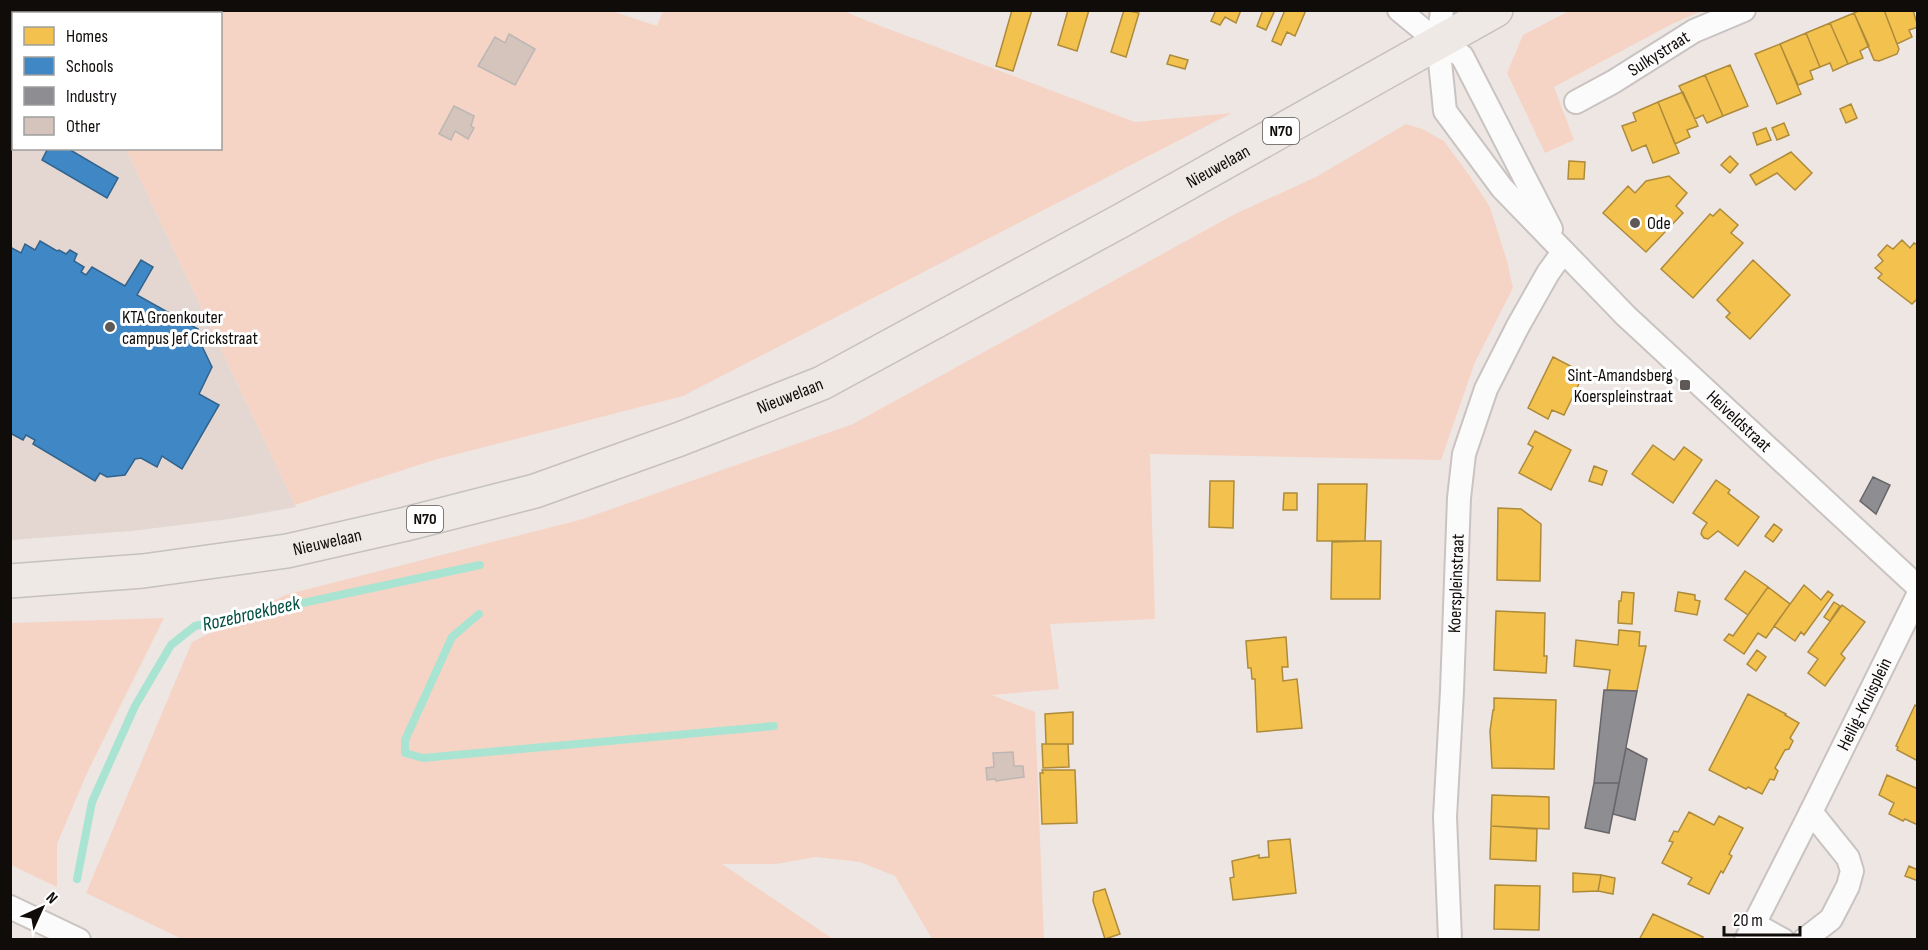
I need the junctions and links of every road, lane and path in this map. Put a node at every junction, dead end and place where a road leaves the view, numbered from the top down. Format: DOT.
graph roads {
  1 [pos="1399,10"];
  2 [pos="1442,10"];
  3 [pos="1496,10"];
  4 [pos="1744,10"];
  5 [pos="1438,42"];
  6 [pos="1576,102"];
  7 [pos="1563,252"];
  8 [pos="10,581"];
  9 [pos="1917,587"];
  10 [pos="1917,595"];
  11 [pos="1811,812"];
  12 [pos="10,907"];
  13 [pos="1750,932"];
  14 [pos="79,939"];
  15 [pos="1450,939"];
  16 [pos="1783,939"];
  17 [pos="1804,939"];
  1 -- 5 [label="street, Heiveldstraat"];
  2 -- 5 [label="street"];
  3 -- 5 [label="main road, Nieuwelaan / N70"];
  4 -- 6 [label="street, Sulkystraat"];
  5 -- 7 [label="street, Heiveldstraat"];
  5 -- 7 [label="street, Heiveldstraat"];
  5 -- 8 [label="main road, Nieuwelaan / N70"];
  7 -- 9 [label="street, Heiveldstraat"];
  7 -- 15 [label="street, Koerspleinstraat"];
  10 -- 11 [label="street, Heilig-Kruisplein"];
  11 -- 13 [label="street, Heilig-Kruisplein"];
  11 -- 17 [label="street"];
  12 -- 14 [label="street"];
  13 -- 16 [label="street, Heilig-Kruisplein"];
}
